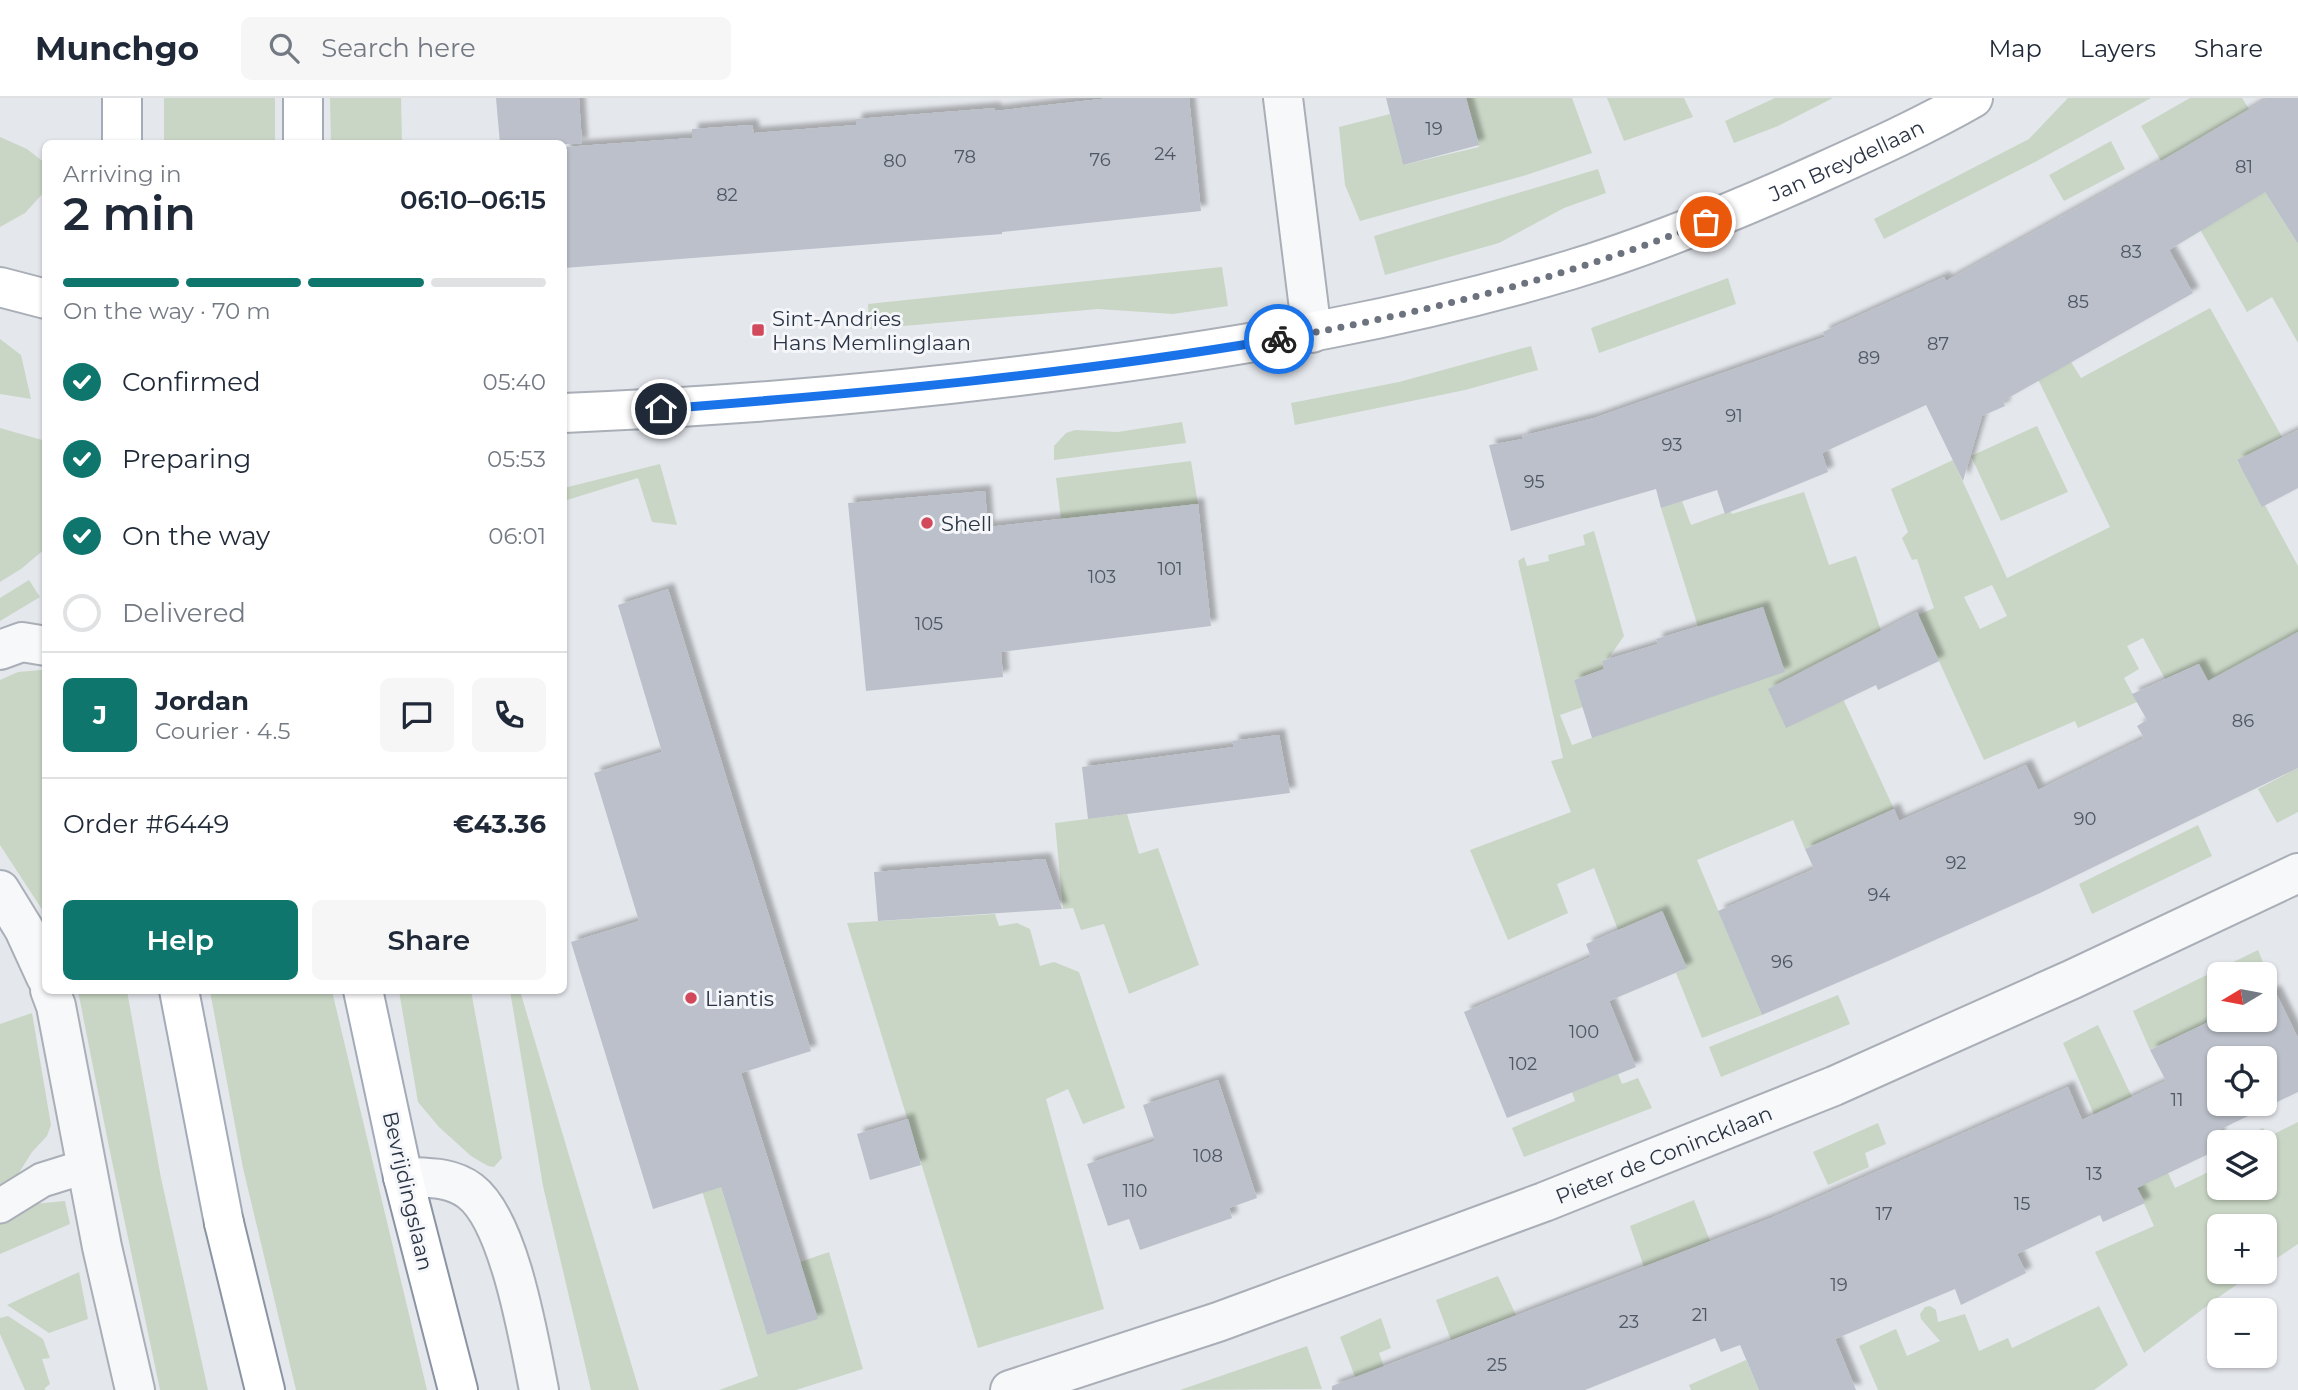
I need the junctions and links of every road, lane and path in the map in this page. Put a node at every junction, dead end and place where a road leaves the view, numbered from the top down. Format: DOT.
graph roads {
  1 [pos="122,98"];
  2 [pos="303,98"];
  3 [pos="1283,98"];
  4 [pos="1973,98"];
  5 [pos="122,140"];
  6 [pos="303,140"];
  7 [pos="0,287"];
  8 [pos="42,298"];
  9 [pos="1312,333"];
  10 [pos="567,413"];
  11 [pos="2298,873"];
  12 [pos="0,890"];
  13 [pos="42,969"];
  14 [pos="52,994"];
  15 [pos="180,994"];
  16 [pos="364,994"];
  17 [pos="87,1166"];
  18 [pos="403,1177"];
  19 [pos="0,1206"];
  20 [pos="135,1390"];
  21 [pos="265,1390"];
  22 [pos="458,1390"];
  23 [pos="539,1390"];
  24 [pos="1010,1390"];
  1 -- 5 [label="main road"];
  2 -- 6 [label="main road"];
  3 -- 9 [label="street"];
  4 -- 9 [label="main road, Jan Breydellaan"];
  7 -- 8 [label="main road"];
  9 -- 10 [label="main road, Jan Breydellaan"];
  11 -- 24 [label="street, Pieter de Conincklaan"];
  12 -- 13 [label="street"];
  14 -- 17 [label="street"];
  15 -- 21 [label="main road"];
  16 -- 18 [label="main road, Bevrijdingslaan"];
  17 -- 19 [label="lane"];
  17 -- 20 [label="street"];
  18 -- 22 [label="main road, Bevrijdingslaan"];
  18 -- 23 [label="street"];
}
